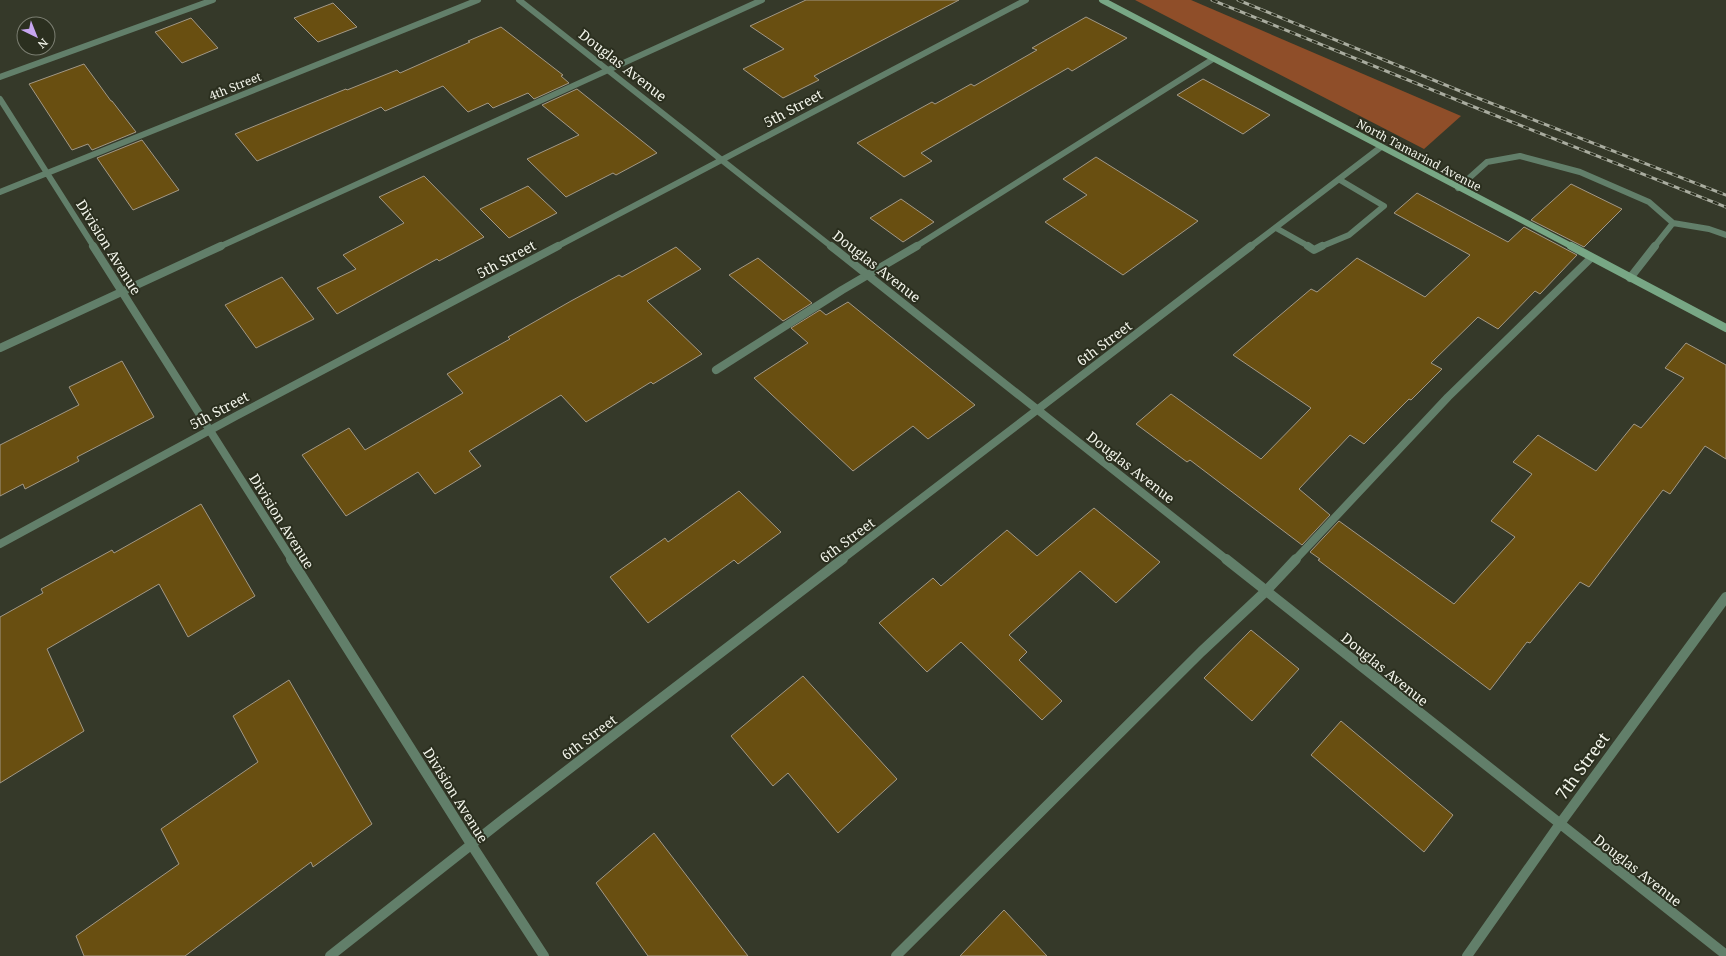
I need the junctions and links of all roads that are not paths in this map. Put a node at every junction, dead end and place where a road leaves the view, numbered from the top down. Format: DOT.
graph roads {
  1 [pos="213,0"];
  2 [pos="478,0"];
  3 [pos="519,0"];
  4 [pos="762,0"];
  5 [pos="1026,0"];
  6 [pos="1102,0"];
  7 [pos="1213,59"];
  8 [pos="609,70"];
  9 [pos="0,77"];
  10 [pos="0,99"];
  11 [pos="1382,147"];
  12 [pos="722,160"];
  13 [pos="47,173"];
  14 [pos="1340,180"];
  15 [pos="1458,188"];
  16 [pos="0,192"];
  17 [pos="1673,223"];
  18 [pos="1276,228"];
  19 [pos="1726,235"];
  20 [pos="1591,258"];
  21 [pos="868,276"];
  22 [pos="1630,278"];
  23 [pos="122,292"];
  24 [pos="1726,328"];
  25 [pos="0,348"];
  26 [pos="716,370"];
  27 [pos="1038,410"];
  28 [pos="209,430"];
  29 [pos="0,544"];
  30 [pos="1266,591"];
  31 [pos="1726,597"];
  32 [pos="1559,825"];
  33 [pos="471,844"];
  34 [pos="1726,955"];
  35 [pos="330,956"];
  36 [pos="544,956"];
  37 [pos="896,956"];
  38 [pos="1468,956"];
  1 -- 9 [label="street"];
  2 -- 13 [label="street, 4th Street"];
  3 -- 8 [label="street, Douglas Avenue"];
  4 -- 8 [label="street"];
  5 -- 12 [label="street, 5th Street"];
  6 -- 7 [label="street, North Tamarind Avenue"];
  7 -- 11 [label="street, North Tamarind Avenue"];
  7 -- 21 [label="street"];
  8 -- 12 [label="street, Douglas Avenue"];
  8 -- 23 [label="street"];
  10 -- 13 [label="street, Division Avenue"];
  11 -- 14 [label="street, 6th Street"];
  11 -- 15 [label="street, North Tamarind Avenue"];
  12 -- 21 [label="street, Douglas Avenue"];
  12 -- 28 [label="street, 5th Street"];
  13 -- 16 [label="street, 4th Street"];
  13 -- 23 [label="street, Division Avenue"];
  14 -- 18 [label="street, 6th Street"];
  14 -- 18 [label="street"];
  15 -- 17 [label="street"];
  15 -- 20 [label="street, North Tamarind Avenue"];
  17 -- 19 [label="street"];
  17 -- 22 [label="street"];
  18 -- 27 [label="street, 6th Street"];
  20 -- 22 [label="street, North Tamarind Avenue"];
  20 -- 30 [label="street"];
  21 -- 26 [label="street"];
  21 -- 27 [label="street, Douglas Avenue"];
  22 -- 24 [label="street, North Tamarind Avenue"];
  23 -- 25 [label="street"];
  23 -- 28 [label="street, Division Avenue"];
  27 -- 30 [label="street, Douglas Avenue"];
  27 -- 33 [label="street, 6th Street"];
  28 -- 29 [label="street, 5th Street"];
  28 -- 33 [label="street, Division Avenue"];
  30 -- 32 [label="street, Douglas Avenue"];
  30 -- 37 [label="street"];
  31 -- 32 [label="street, 7th Street"];
  32 -- 34 [label="street, Douglas Avenue"];
  32 -- 38 [label="street, 7th Street"];
  33 -- 35 [label="street, 6th Street"];
  33 -- 36 [label="street, Division Avenue"];
}
